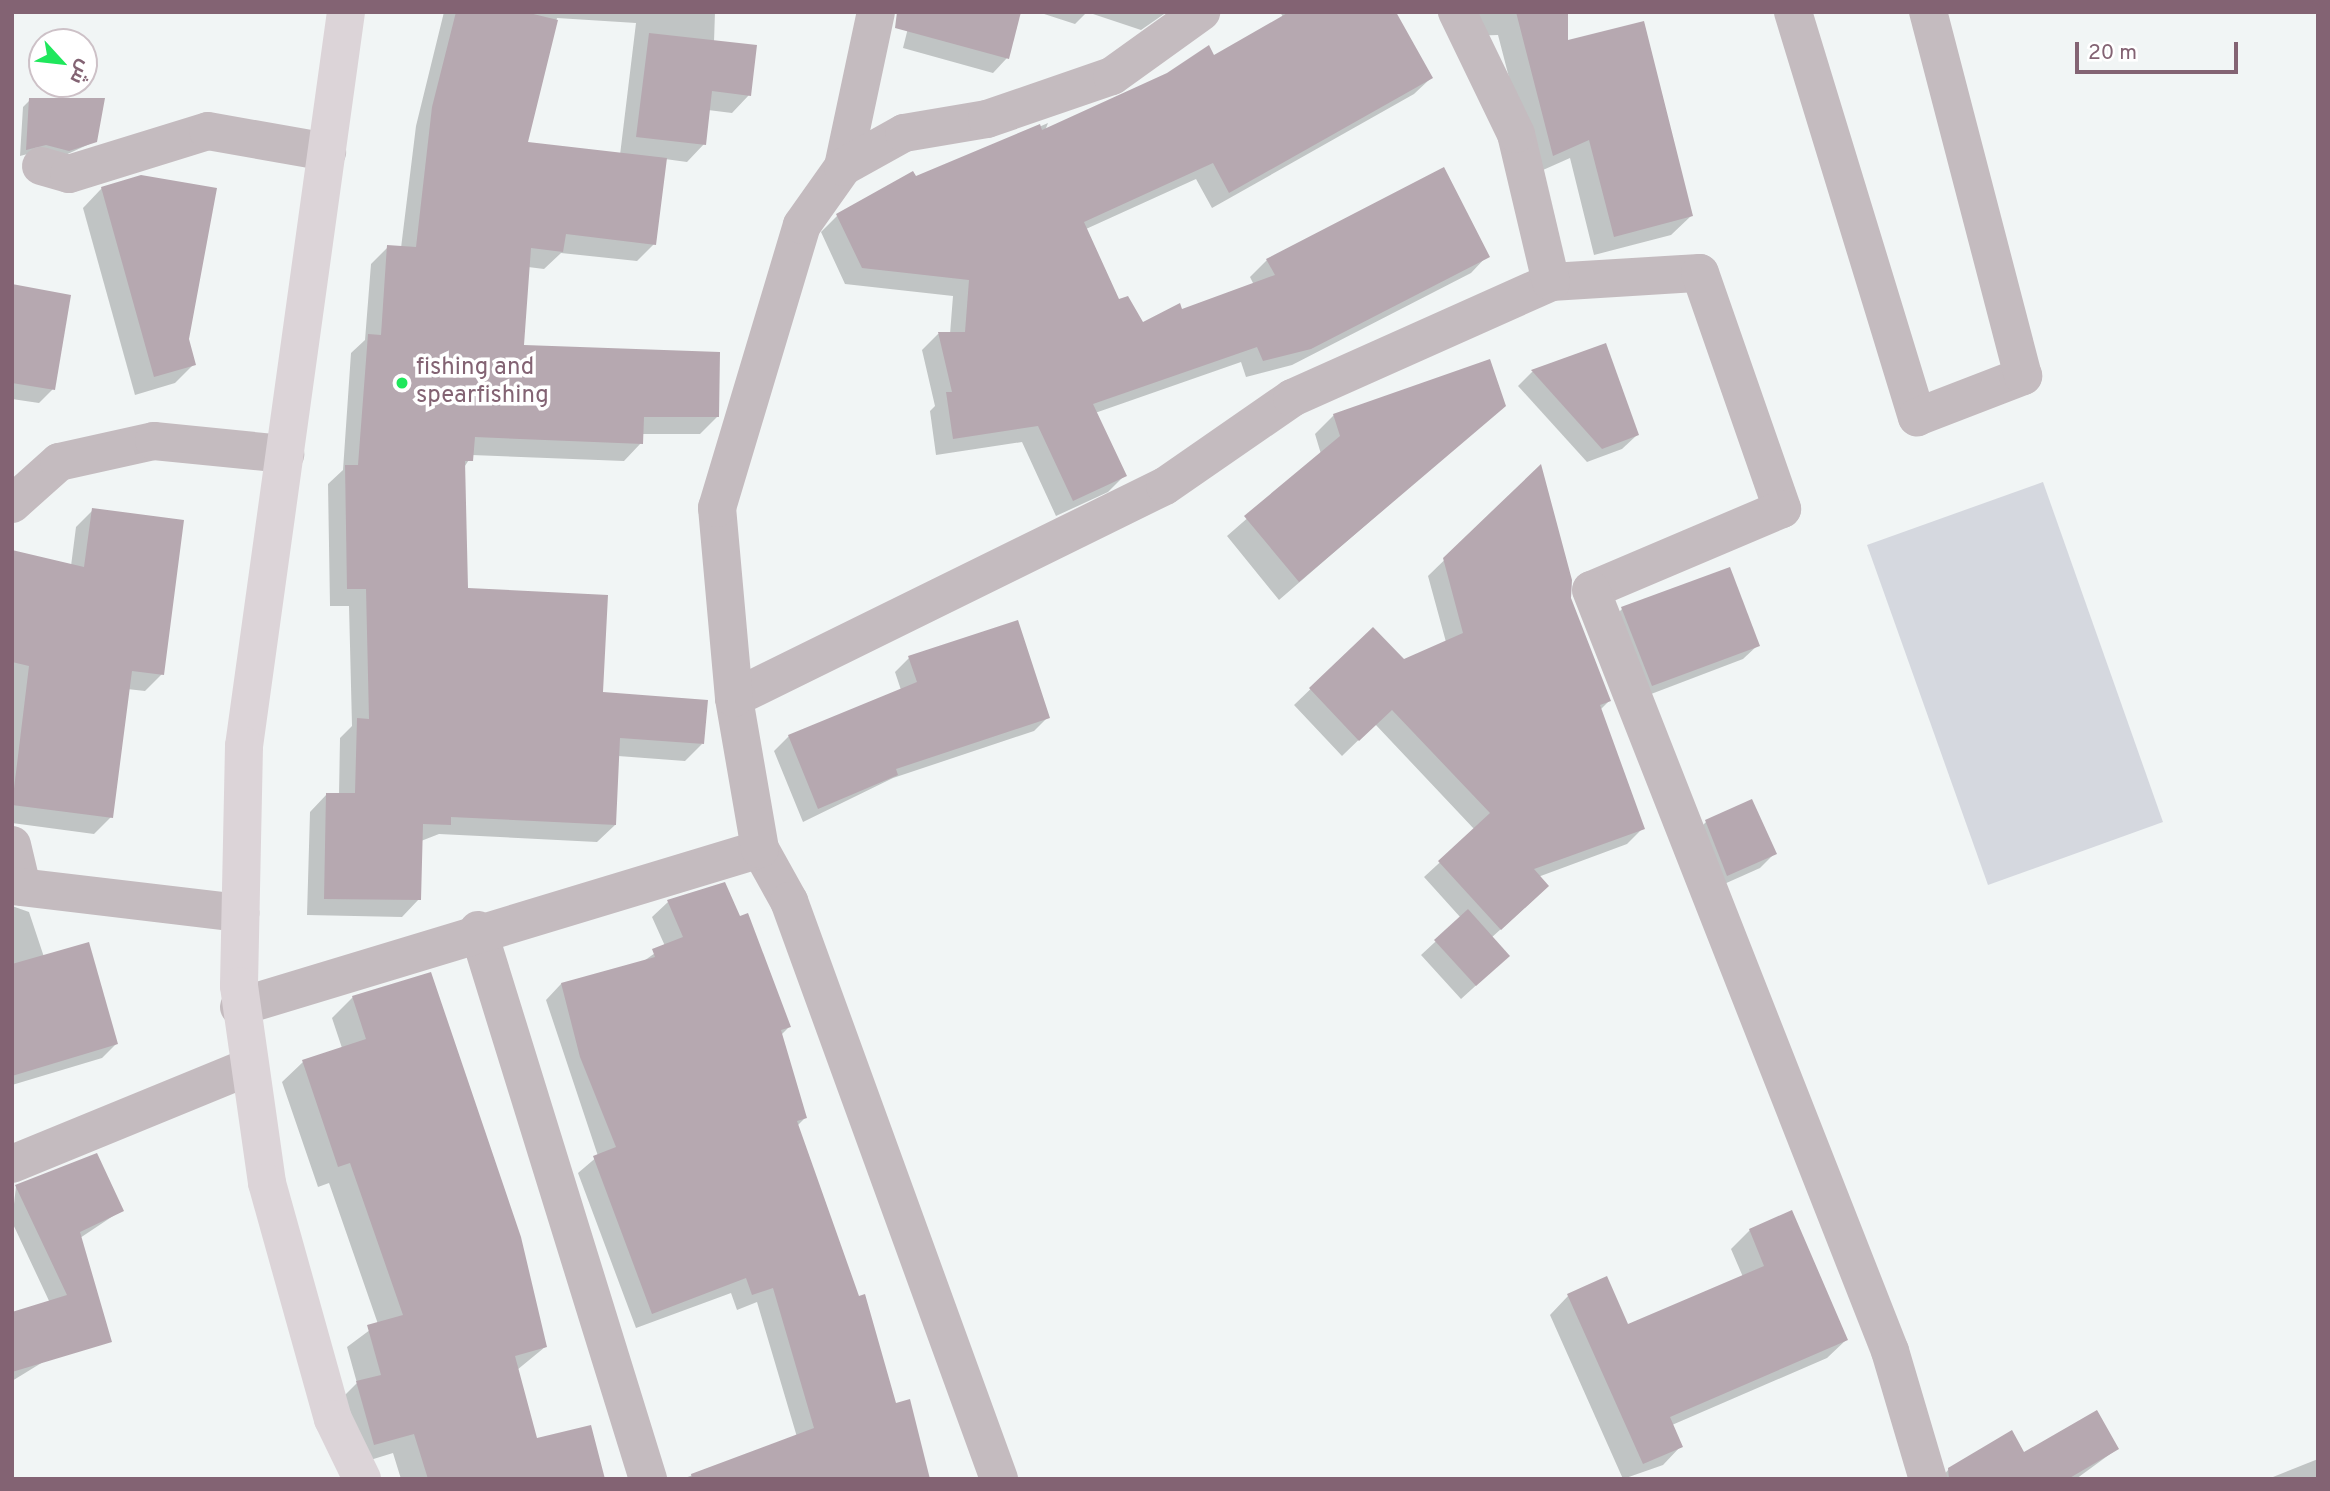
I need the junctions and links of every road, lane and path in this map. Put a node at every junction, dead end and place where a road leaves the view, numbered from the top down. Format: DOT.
graph roads {
  1 [pos="346,12"];
  2 [pos="876,12"];
  3 [pos="1201,12"];
  4 [pos="1457,12"];
  5 [pos="1793,12"];
  6 [pos="1928,12"];
  7 [pos="327,152"];
  8 [pos="41,166"];
  9 [pos="843,167"];
  10 [pos="1551,282"];
  11 [pos="285,454"];
  12 [pos="12,504"];
  13 [pos="734,698"];
  14 [pos="12,845"];
  15 [pos="760,849"];
  16 [pos="17,886"];
  17 [pos="240,913"];
  18 [pos="478,930"];
  19 [pos="239,1007"];
  20 [pos="248,1067"];
  21 [pos="12,1164"];
  22 [pos="362,1479"];
  23 [pos="648,1479"];
  24 [pos="999,1479"];
  25 [pos="1928,1479"];
  1 -- 7 [label="main road"];
  2 -- 9 [label="street"];
  3 -- 9 [label="street"];
  4 -- 10 [label="street"];
  5 -- 6 [label="street"];
  7 -- 8 [label="street"];
  7 -- 11 [label="main road"];
  9 -- 13 [label="street"];
  10 -- 13 [label="street"];
  10 -- 25 [label="street"];
  11 -- 12 [label="street"];
  11 -- 17 [label="main road"];
  13 -- 15 [label="street"];
  14 -- 16 [label="street"];
  15 -- 18 [label="street"];
  15 -- 24 [label="street"];
  16 -- 17 [label="street"];
  17 -- 19 [label="main road"];
  18 -- 19 [label="street"];
  18 -- 23 [label="street"];
  19 -- 20 [label="main road"];
  20 -- 21 [label="street"];
  20 -- 22 [label="main road"];
}
